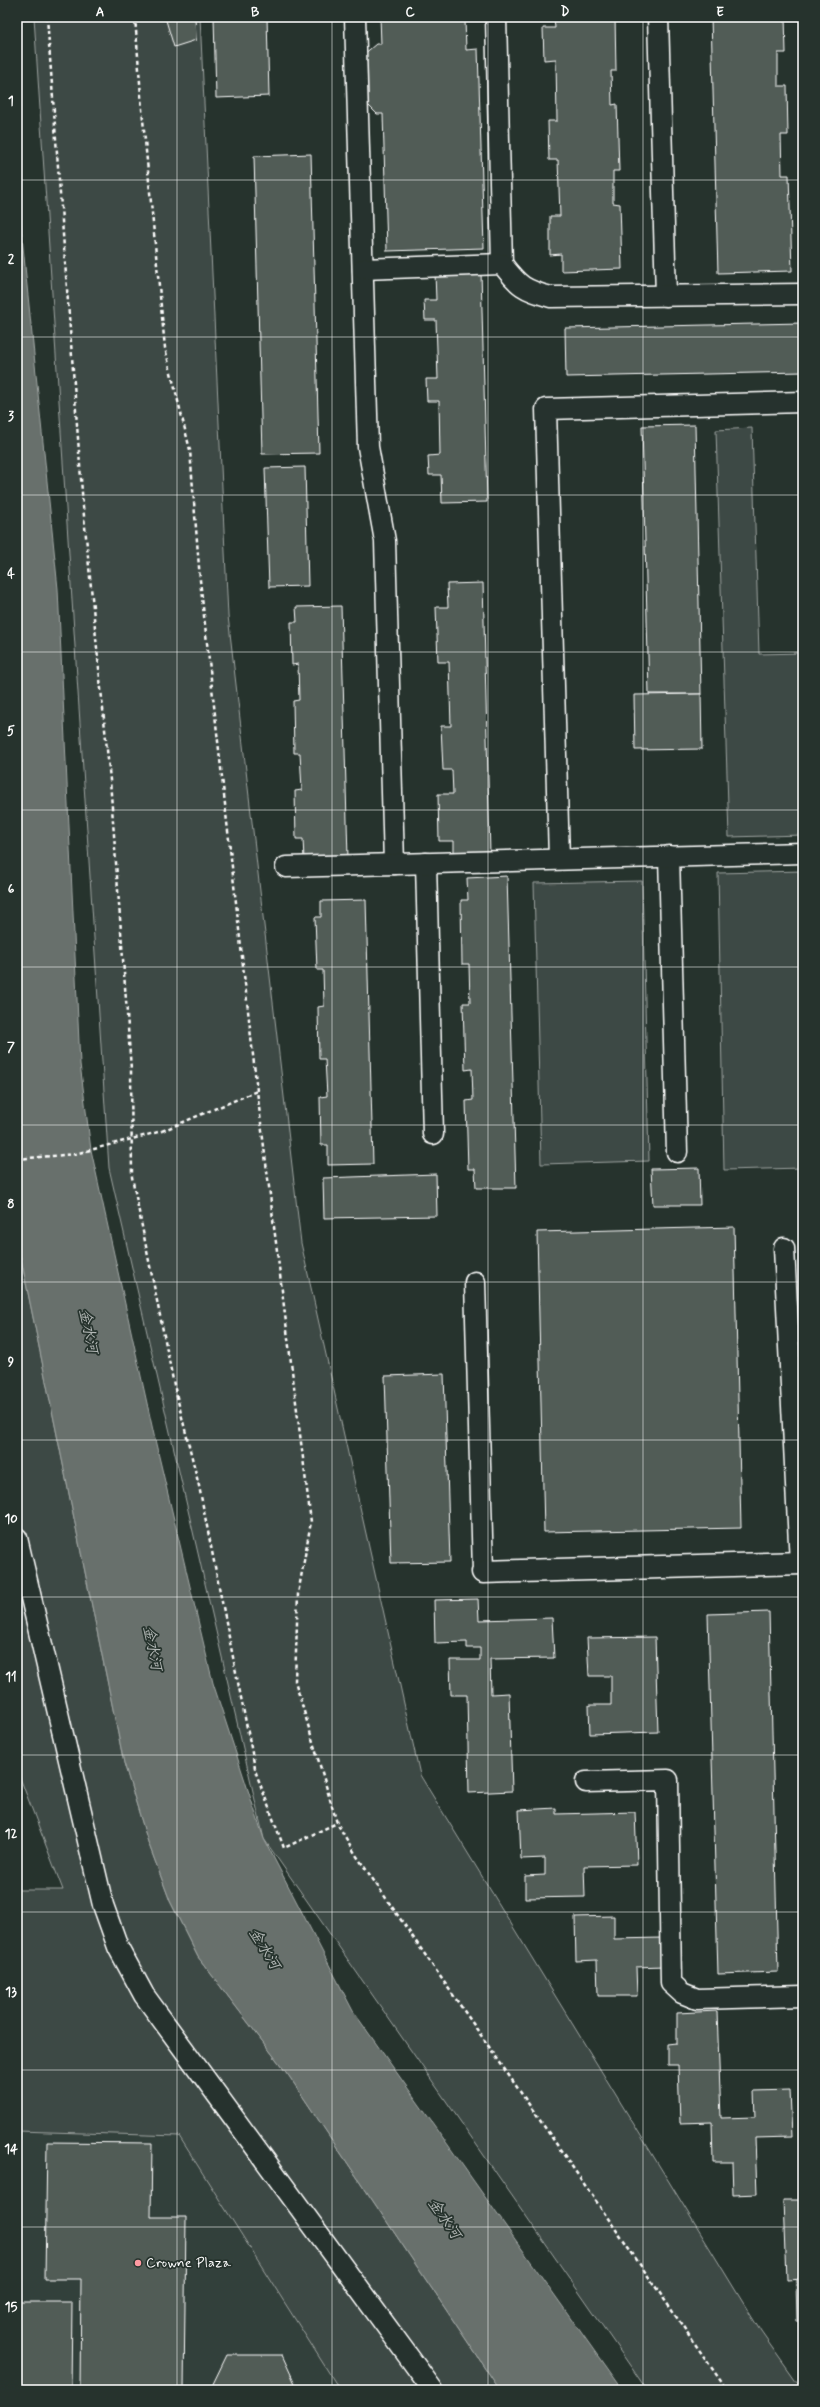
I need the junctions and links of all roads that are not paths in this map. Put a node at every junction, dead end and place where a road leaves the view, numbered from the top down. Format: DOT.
graph roads {
  1 [pos="355,17"];
  2 [pos="496,17"];
  3 [pos="658,17"];
  4 [pos="502,264"];
  5 [pos="363,269"];
  6 [pos="803,294"];
  7 [pos="666,296"];
  8 [pos="803,402"];
  9 [pos="803,852"];
  10 [pos="669,856"];
  11 [pos="559,859"];
  12 [pos="426,863"];
  13 [pos="394,864"];
  14 [pos="286,867"];
  15 [pos="434,1134"];
  16 [pos="677,1152"];
  17 [pos="784,1248"];
  18 [pos="475,1282"];
  19 [pos="17,1538"];
  20 [pos="802,1563"];
  21 [pos="483,1572"];
  22 [pos="586,1782"];
  23 [pos="803,1996"];
  24 [pos="433,2390"];
  1 -- 5 [label="lane"];
  2 -- 4 [label="lane"];
  3 -- 7 [label="lane"];
  4 -- 5 [label="lane"];
  4 -- 7 [label="lane"];
  5 -- 13 [label="lane"];
  6 -- 7 [label="lane"];
  8 -- 11 [label="lane"];
  9 -- 10 [label="lane"];
  10 -- 11 [label="lane"];
  10 -- 16 [label="lane"];
  11 -- 12 [label="lane"];
  12 -- 13 [label="lane"];
  12 -- 15 [label="lane"];
  13 -- 14 [label="lane"];
  17 -- 20 [label="lane"];
  18 -- 21 [label="lane"];
  19 -- 24 [label="lane"];
  20 -- 21 [label="street"];
  22 -- 23 [label="lane"];
}
